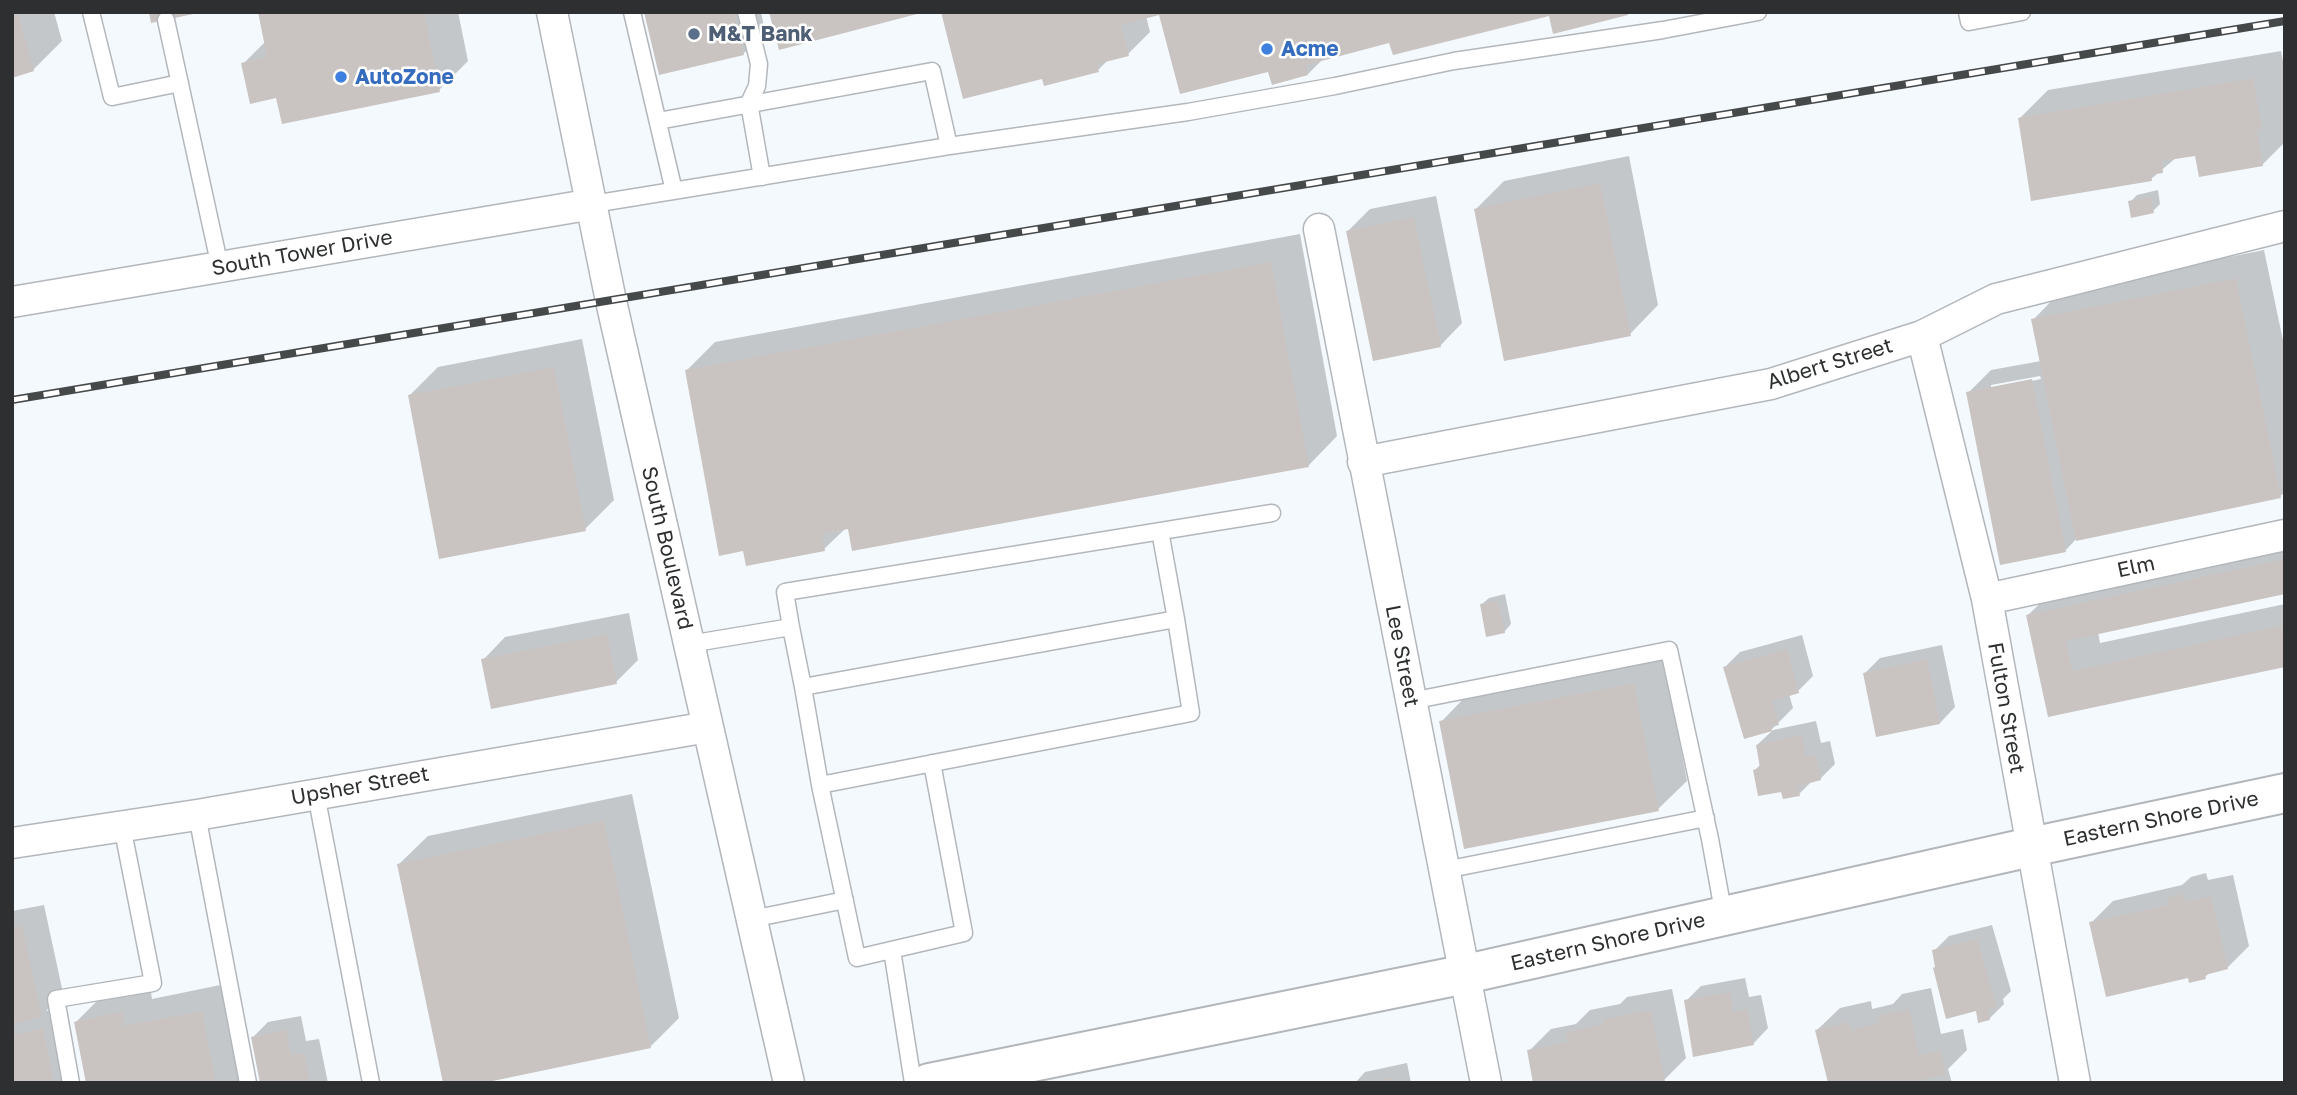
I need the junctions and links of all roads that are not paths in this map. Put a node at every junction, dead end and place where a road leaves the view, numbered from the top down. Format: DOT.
graph roads {
  1 [pos="91,12"];
  2 [pos="552,12"];
  3 [pos="632,12"];
  4 [pos="746,12"];
  5 [pos="1758,12"];
  6 [pos="1967,12"];
  7 [pos="2022,12"];
  8 [pos="166,20"];
  9 [pos="180,83"];
  10 [pos="749,103"];
  11 [pos="658,121"];
  12 [pos="949,146"];
  13 [pos="762,177"];
  14 [pos="674,191"];
  15 [pos="593,204"];
  16 [pos="2285,226"];
  17 [pos="1319,229"];
  18 [pos="220,267"];
  19 [pos="12,302"];
  20 [pos="1922,336"];
  21 [pos="1363,462"];
  22 [pos="1272,513"];
  23 [pos="1160,531"];
  24 [pos="2285,535"];
  25 [pos="1987,599"];
  26 [pos="1176,619"];
  27 [pos="791,627"];
  28 [pos="689,644"];
  29 [pos="803,687"];
  30 [pos="1411,701"];
  31 [pos="708,727"];
  32 [pos="932,763"];
  33 [pos="820,785"];
  34 [pos="2285,793"];
  35 [pos="316,794"];
  36 [pos="197,815"];
  37 [pos="1706,818"];
  38 [pos="122,826"];
  39 [pos="12,843"];
  40 [pos="2031,847"];
  41 [pos="1445,870"];
  42 [pos="845,901"];
  43 [pos="1724,916"];
  44 [pos="752,919"];
  45 [pos="892,950"];
  46 [pos="1466,974"];
  47 [pos="71,1083"];
  48 [pos="248,1083"];
  49 [pos="371,1083"];
  50 [pos="789,1083"];
  51 [pos="913,1083"];
  52 [pos="929,1083"];
  53 [pos="1486,1083"];
  54 [pos="2075,1083"];
  1 -- 9 [label="lane"];
  2 -- 15 [label="street, South Boulevard"];
  3 -- 11 [label="lane"];
  4 -- 10 [label="lane"];
  5 -- 12 [label="lane"];
  6 -- 7 [label="lane"];
  8 -- 9 [label="lane"];
  9 -- 18 [label="lane"];
  10 -- 11 [label="lane"];
  10 -- 12 [label="lane"];
  10 -- 13 [label="lane"];
  11 -- 14 [label="lane"];
  12 -- 13 [label="lane"];
  13 -- 14 [label="lane"];
  14 -- 15 [label="lane"];
  15 -- 18 [label="street, South Tower Drive"];
  15 -- 28 [label="street, South Boulevard"];
  16 -- 20 [label="street, Albert Street"];
  17 -- 21 [label="street, Lee Street"];
  18 -- 19 [label="street, South Tower Drive"];
  20 -- 21 [label="street, Albert Street"];
  20 -- 25 [label="street, Fulton Street"];
  21 -- 30 [label="street, Lee Street"];
  22 -- 23 [label="lane"];
  23 -- 26 [label="lane"];
  23 -- 27 [label="lane"];
  24 -- 25 [label="street, Elm"];
  25 -- 40 [label="street, Fulton Street"];
  26 -- 29 [label="lane"];
  26 -- 32 [label="lane"];
  27 -- 28 [label="lane"];
  27 -- 29 [label="lane"];
  28 -- 31 [label="street, South Boulevard"];
  29 -- 33 [label="lane"];
  30 -- 37 [label="lane"];
  30 -- 41 [label="street, Lee Street"];
  31 -- 35 [label="street, Upsher Street"];
  31 -- 44 [label="street, South Boulevard"];
  32 -- 33 [label="lane"];
  32 -- 45 [label="lane"];
  33 -- 42 [label="lane"];
  34 -- 40 [label="street, Eastern Shore Drive"];
  35 -- 36 [label="street, Upsher Street"];
  35 -- 49 [label="lane"];
  36 -- 38 [label="street, Upsher Street"];
  36 -- 48 [label="lane"];
  37 -- 41 [label="lane"];
  37 -- 43 [label="lane"];
  38 -- 39 [label="street, Upsher Street"];
  38 -- 47 [label="lane"];
  40 -- 43 [label="street, Eastern Shore Drive"];
  40 -- 54 [label="street, Fulton Street"];
  41 -- 46 [label="street, Lee Street"];
  42 -- 44 [label="lane"];
  42 -- 45 [label="lane"];
  43 -- 46 [label="street, Eastern Shore Drive"];
  44 -- 50 [label="street, South Boulevard"];
  45 -- 51 [label="lane"];
  46 -- 52 [label="street, Eastern Shore Drive"];
  46 -- 53 [label="street, Lee Street"];
}
